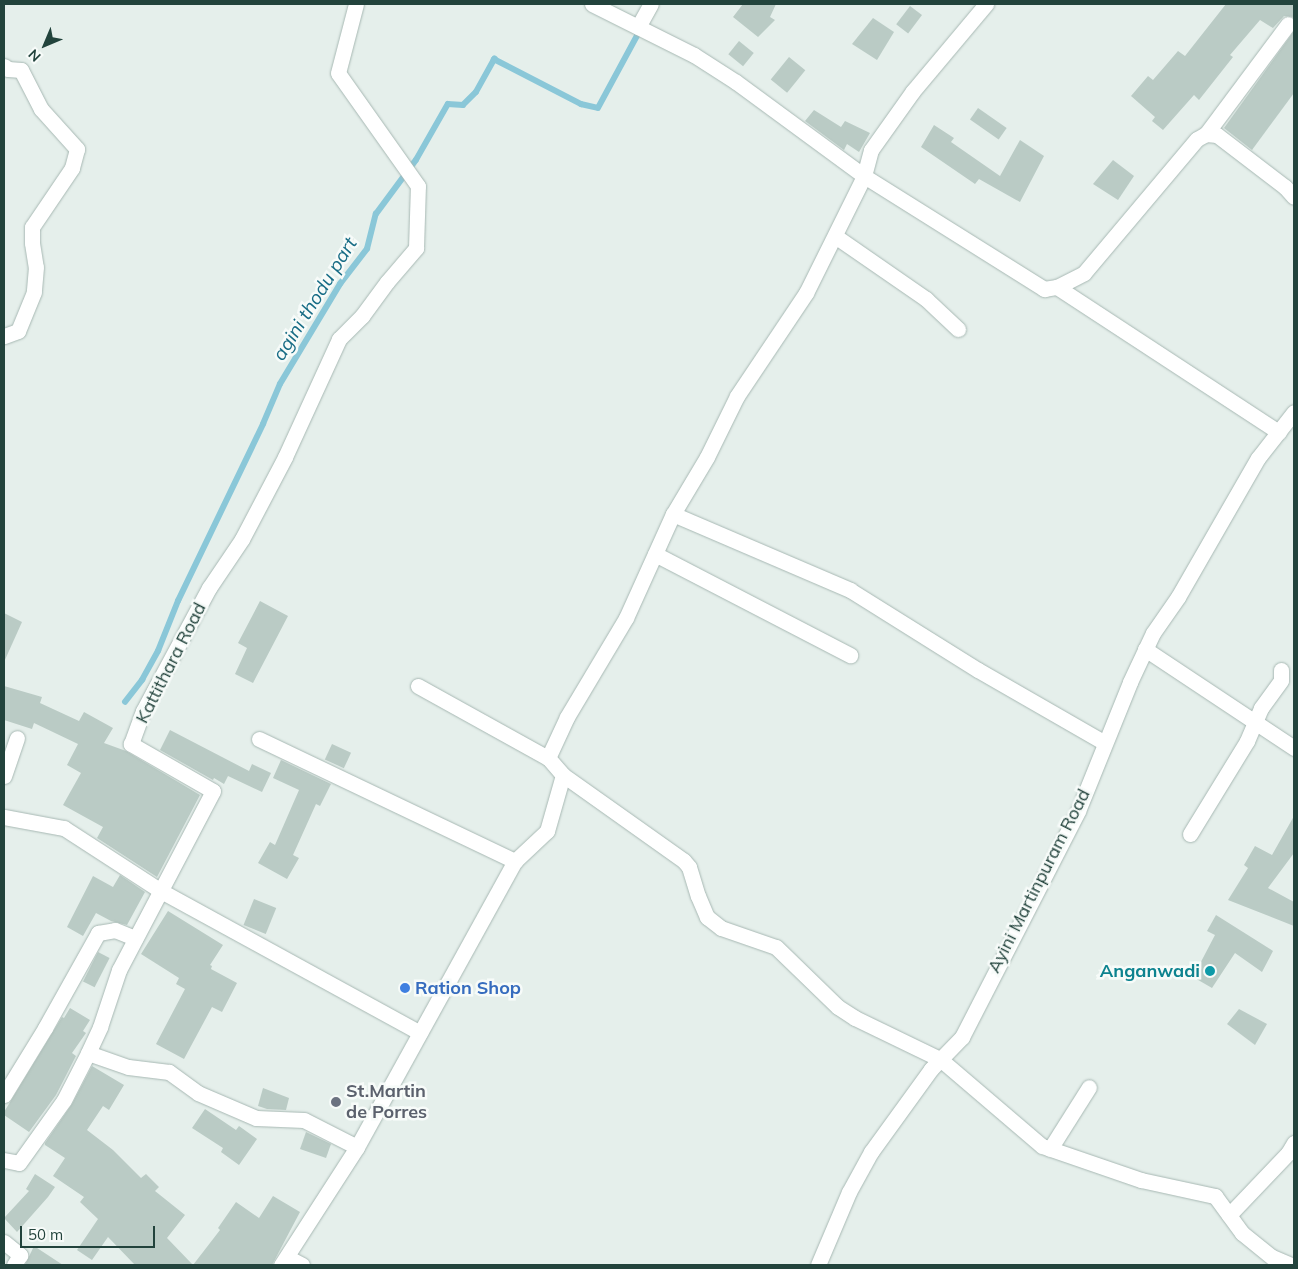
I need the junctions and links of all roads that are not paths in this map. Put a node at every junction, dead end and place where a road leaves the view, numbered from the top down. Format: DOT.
graph roads {
  1 [pos="356,4"];
  2 [pos="592,4"];
  3 [pos="651,4"];
  4 [pos="986,4"];
  5 [pos="1288,24"];
  6 [pos="638,27"];
  7 [pos="4,66"];
  8 [pos="1206,134"];
  9 [pos="864,176"];
  10 [pos="1294,193"];
  11 [pos="835,236"];
  12 [pos="1057,287"];
  13 [pos="958,329"];
  14 [pos="4,336"];
  15 [pos="1294,412"];
  16 [pos="1279,432"];
  17 [pos="673,514"];
  18 [pos="655,554"];
  19 [pos="1145,650"];
  20 [pos="850,655"];
  21 [pos="1281,670"];
  22 [pos="418,686"];
  23 [pos="1257,723"];
  24 [pos="17,738"];
  25 [pos="259,739"];
  26 [pos="1105,744"];
  27 [pos="1294,748"];
  28 [pos="548,758"];
  29 [pos="563,775"];
  30 [pos="4,776"];
  31 [pos="4,817"];
  32 [pos="1190,834"];
  33 [pos="515,861"];
  34 [pos="161,891"];
  35 [pos="135,938"];
  36 [pos="420,1033"];
  37 [pos="88,1053"];
  38 [pos="940,1060"];
  39 [pos="1089,1087"];
  40 [pos="4,1095"];
  41 [pos="1294,1143"];
  42 [pos="357,1147"];
  43 [pos="1050,1149"];
  44 [pos="4,1160"];
  45 [pos="1229,1215"];
  46 [pos="4,1242"];
  47 [pos="284,1261"];
  48 [pos="14,1265"];
  49 [pos="302,1265"];
  50 [pos="818,1265"];
  51 [pos="1291,1265"];
  1 -- 34 [label="street, Kattithara Road"];
  2 -- 6 [label="street"];
  3 -- 6 [label="street"];
  4 -- 9 [label="street"];
  5 -- 8 [label="street"];
  6 -- 9 [label="street"];
  7 -- 14 [label="street"];
  8 -- 10 [label="street"];
  8 -- 12 [label="street"];
  9 -- 11 [label="street"];
  9 -- 12 [label="street"];
  11 -- 13 [label="street"];
  11 -- 17 [label="street"];
  12 -- 16 [label="street"];
  15 -- 16 [label="street, Ayini Martinpuram Road"];
  16 -- 19 [label="street, Ayini Martinpuram Road"];
  17 -- 18 [label="street"];
  17 -- 26 [label="street"];
  18 -- 20 [label="street"];
  18 -- 28 [label="street"];
  19 -- 23 [label="street"];
  19 -- 26 [label="street, Ayini Martinpuram Road"];
  21 -- 23 [label="street"];
  22 -- 28 [label="street"];
  23 -- 27 [label="street"];
  23 -- 32 [label="street"];
  24 -- 30 [label="street"];
  25 -- 33 [label="street"];
  26 -- 38 [label="street, Ayini Martinpuram Road"];
  28 -- 29 [label="street"];
  29 -- 33 [label="street"];
  29 -- 38 [label="street"];
  31 -- 34 [label="street"];
  33 -- 36 [label="street"];
  34 -- 35 [label="street, Kattithara Road"];
  34 -- 36 [label="street"];
  35 -- 37 [label="street, Kattithara Road"];
  35 -- 40 [label="street"];
  36 -- 42 [label="street"];
  37 -- 42 [label="street"];
  37 -- 44 [label="street, Kattithara Road"];
  38 -- 43 [label="street"];
  38 -- 50 [label="street, Ayini Martinpuram Road"];
  39 -- 43 [label="street"];
  41 -- 45 [label="street"];
  42 -- 47 [label="street"];
  43 -- 45 [label="street"];
  45 -- 51 [label="street"];
  46 -- 48 [label="street"];
  47 -- 49 [label="street"];
}
